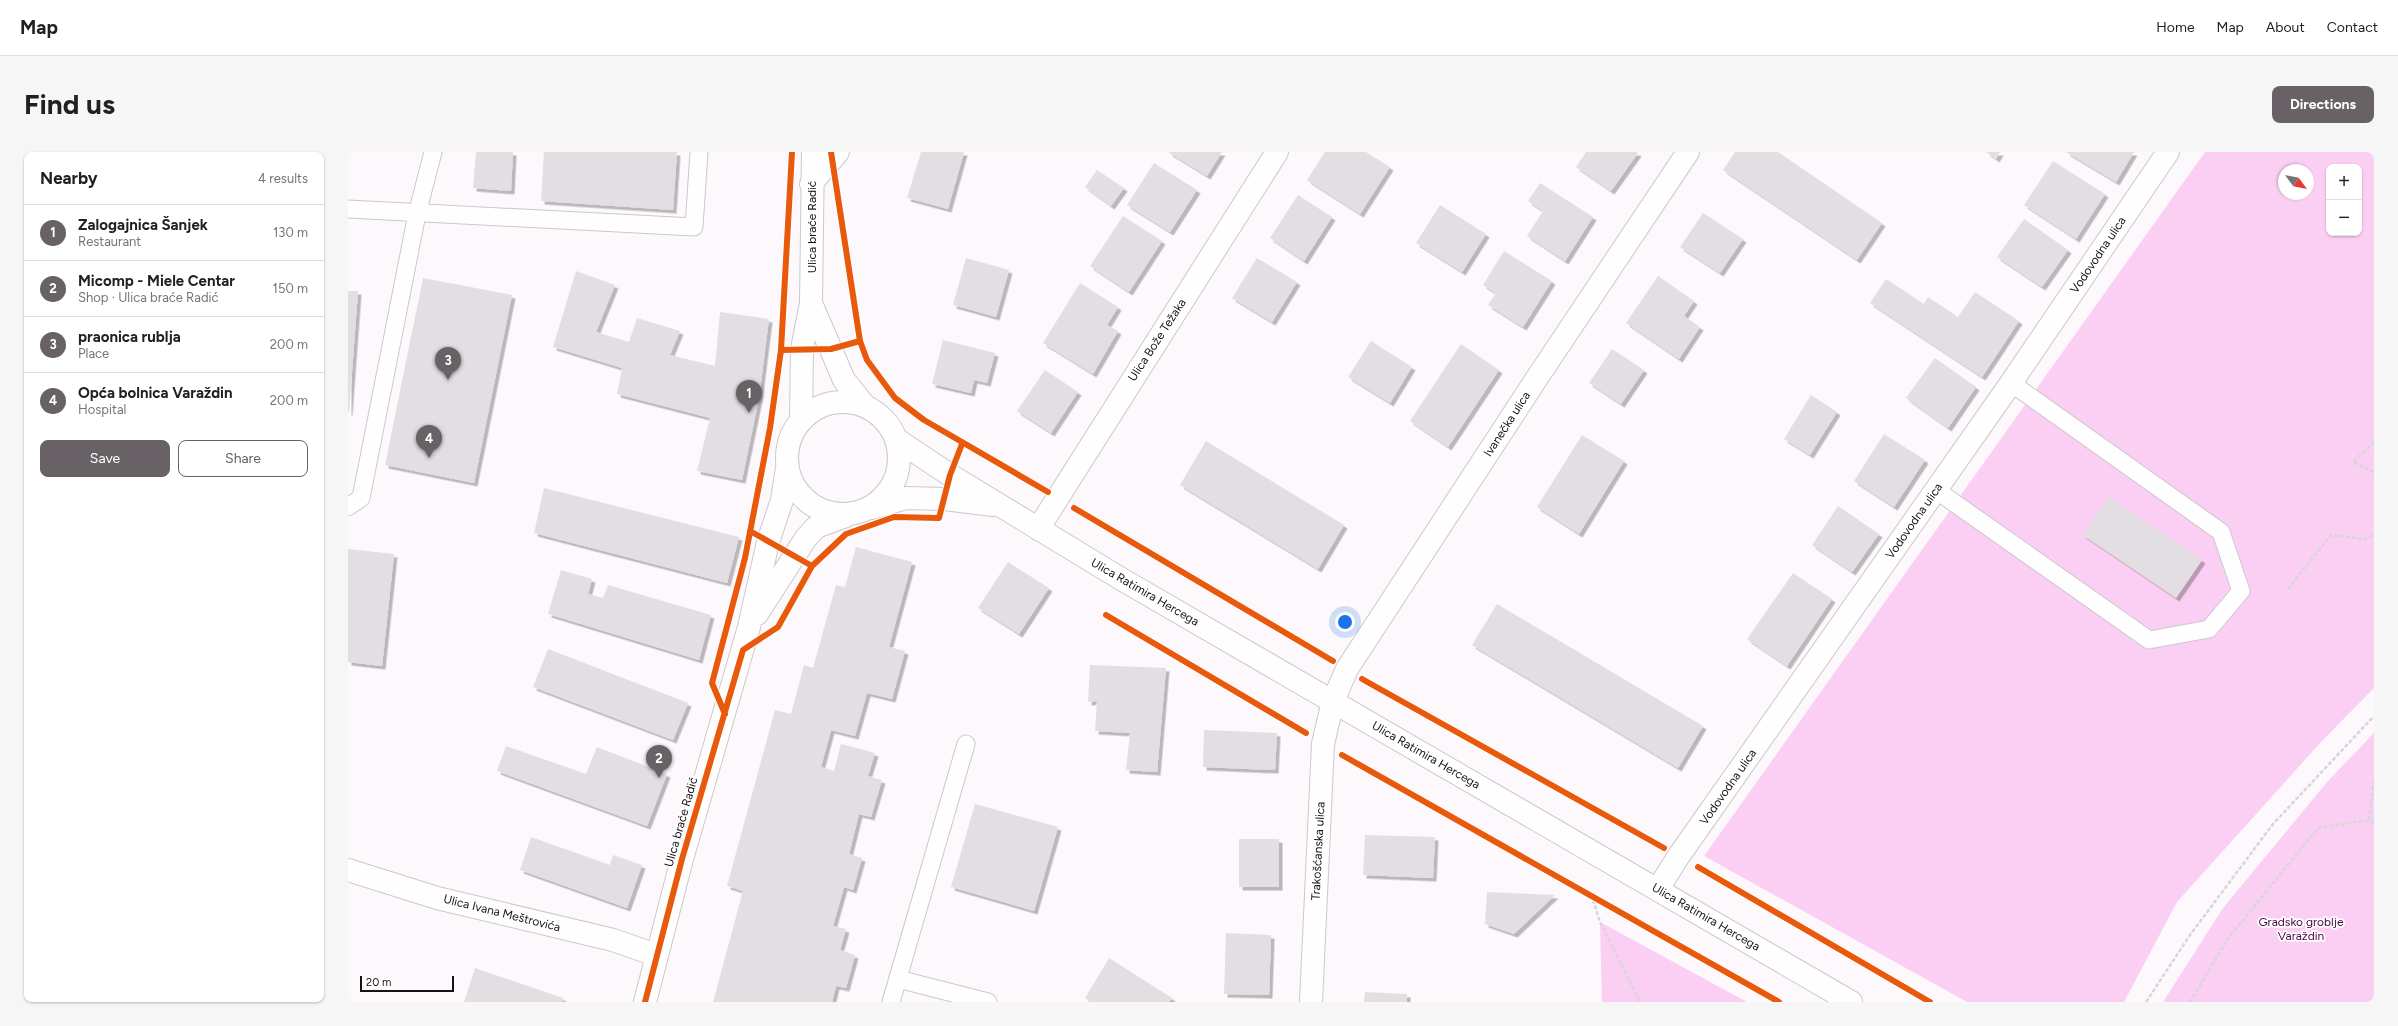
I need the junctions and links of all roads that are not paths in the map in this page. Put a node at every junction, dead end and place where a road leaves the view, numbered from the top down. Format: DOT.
graph roads {
  1 [pos="433,152"];
  2 [pos="699,152"];
  3 [pos="813,152"];
  4 [pos="838,152"];
  5 [pos="1277,152"];
  6 [pos="1688,152"];
  7 [pos="2168,152"];
  8 [pos="811,184"];
  9 [pos="348,209"];
  10 [pos="417,214"];
  11 [pos="811,303"];
  12 [pos="2011,383"];
  13 [pos="865,406"];
  14 [pos="801,420"];
  15 [pos="896,439"];
  16 [pos="787,468"];
  17 [pos="1936,490"];
  18 [pos="1001,506"];
  19 [pos="348,507"];
  20 [pos="862,511"];
  21 [pos="1038,529"];
  22 [pos="749,627"];
  23 [pos="1333,701"];
  24 [pos="966,744"];
  25 [pos="348,870"];
  26 [pos="1658,889"];
  27 [pos="656,955"];
  28 [pos="898,979"];
  29 [pos="645,1002"];
  30 [pos="891,1002"];
  31 [pos="988,1002"];
  32 [pos="1311,1002"];
  33 [pos="1852,1002"];
  1 -- 10 [label="lane"];
  2 -- 10 [label="lane"];
  3 -- 8 [label="main road, Ulica braće Radić"];
  4 -- 8 [label="main road"];
  5 -- 21 [label="main road, Ulica Bože Težaka"];
  6 -- 23 [label="main road, Ivanečka ulica"];
  7 -- 12 [label="main road, Vodovodna ulica"];
  8 -- 11 [label="main road, Ulica braće Radić"];
  9 -- 10 [label="lane"];
  10 -- 19 [label="lane"];
  11 -- 13 [label="main road, Ulica braće Radić"];
  11 -- 14 [label="main road, Ulica braće Radić"];
  12 -- 17 [label="main road, Vodovodna ulica"];
  12 -- 17 [label="lane"];
  13 -- 14 [label="main road"];
  13 -- 15 [label="main road"];
  14 -- 16 [label="main road"];
  15 -- 18 [label="main road, Ulica Ratimira Hercega"];
  15 -- 20 [label="main road"];
  16 -- 20 [label="main road"];
  16 -- 22 [label="main road, Ulica braće Radić"];
  17 -- 26 [label="main road, Vodovodna ulica"];
  18 -- 20 [label="main road, Ulica Ratimira Hercega"];
  18 -- 21 [label="main road, Ulica Ratimira Hercega"];
  20 -- 22 [label="main road, Ulica braće Radić"];
  21 -- 23 [label="main road, Ulica Ratimira Hercega"];
  22 -- 27 [label="main road, Ulica braće Radić"];
  23 -- 26 [label="main road, Ulica Ratimira Hercega"];
  23 -- 32 [label="main road, Trakošćanska ulica"];
  24 -- 28 [label="lane"];
  25 -- 27 [label="main road, Ulica Ivana Meštrovića"];
  26 -- 33 [label="main road, Ulica Ratimira Hercega"];
  27 -- 29 [label="main road, Ulica braće Radić"];
  28 -- 30 [label="lane"];
  28 -- 31 [label="lane"];
}
